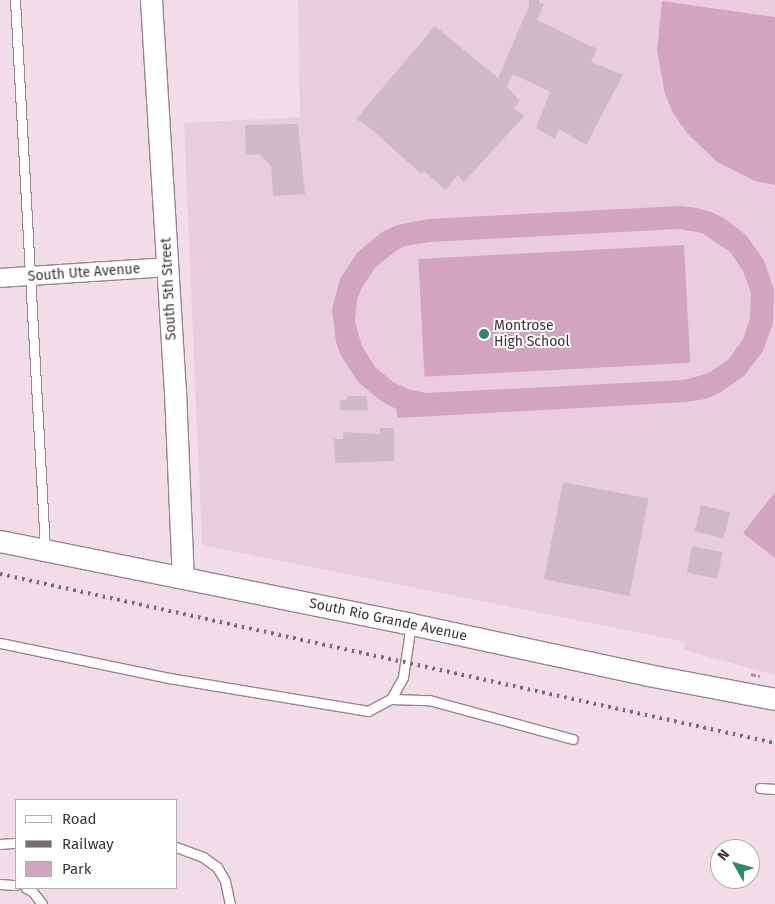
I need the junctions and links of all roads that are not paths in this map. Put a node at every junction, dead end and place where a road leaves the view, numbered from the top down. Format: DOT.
graph roads {
  1 [pos="15,0"];
  2 [pos="151,0"];
  3 [pos="168,267"];
  4 [pos="30,276"];
  5 [pos="0,278"];
  6 [pos="0,541"];
  7 [pos="45,551"];
  8 [pos="183,578"];
  9 [pos="410,624"];
  10 [pos="0,643"];
  11 [pos="391,699"];
  12 [pos="775,699"];
  13 [pos="574,739"];
  14 [pos="760,788"];
  15 [pos="775,789"];
  16 [pos="15,843"];
  17 [pos="0,844"];
  18 [pos="178,848"];
  19 [pos="0,884"];
  20 [pos="15,885"];
  21 [pos="28,889"];
  22 [pos="42,904"];
  23 [pos="230,904"];
  1 -- 4 [label="lane"];
  2 -- 3 [label="street, South 5th Street"];
  3 -- 4 [label="street, South Ute Avenue"];
  3 -- 8 [label="street, South 5th Street"];
  4 -- 5 [label="street, South Ute Avenue"];
  4 -- 7 [label="lane"];
  6 -- 7 [label="street, South Rio Grande Avenue"];
  7 -- 8 [label="street, South Rio Grande Avenue"];
  8 -- 9 [label="street, South Rio Grande Avenue"];
  9 -- 11 [label="lane"];
  9 -- 12 [label="street, South Rio Grande Avenue"];
  10 -- 11 [label="lane"];
  11 -- 13 [label="lane"];
  14 -- 15 [label="lane"];
  16 -- 17 [label="lane"];
  18 -- 23 [label="lane"];
  19 -- 20 [label="lane"];
  21 -- 22 [label="lane"];
}
